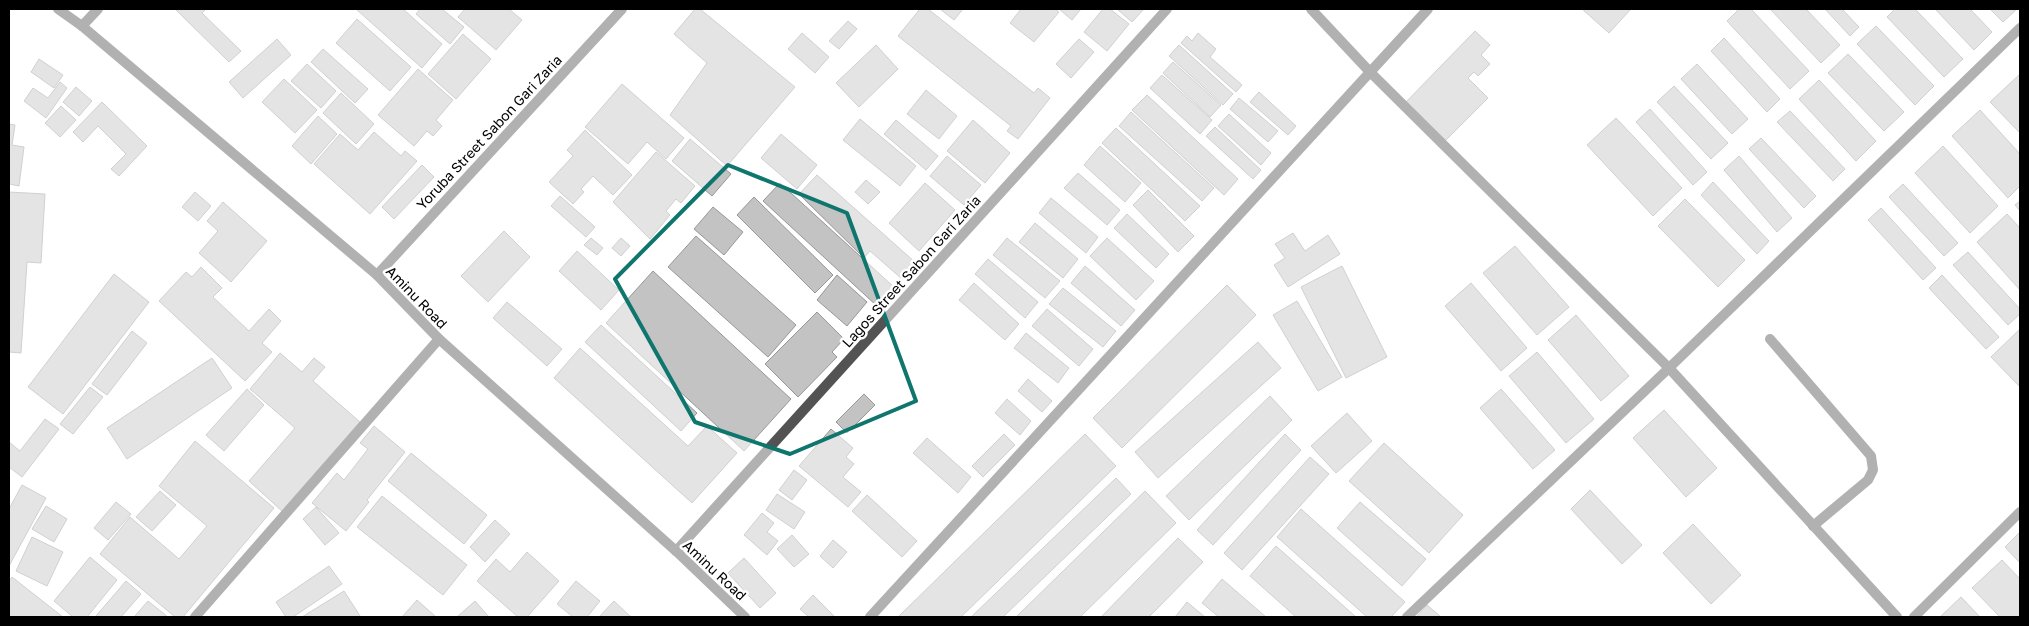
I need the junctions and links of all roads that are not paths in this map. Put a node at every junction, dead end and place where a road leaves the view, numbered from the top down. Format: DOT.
graph roads {
  1 [pos="58,9"];
  2 [pos="98,9"];
  3 [pos="622,9"];
  4 [pos="1167,9"];
  5 [pos="1311,9"];
  6 [pos="1428,9"];
  7 [pos="82,26"];
  8 [pos="2020,28"];
  9 [pos="1370,72"];
  10 [pos="377,275"];
  11 [pos="439,339"];
  12 [pos="1770,339"];
  13 [pos="1669,368"];
  14 [pos="2020,512"];
  15 [pos="1813,526"];
  16 [pos="676,551"];
  17 [pos="195,617"];
  18 [pos="745,617"];
  19 [pos="870,617"];
  20 [pos="1407,617"];
  21 [pos="1897,617"];
  22 [pos="1914,617"];
  1 -- 7 [label="street, Aminu Road"];
  2 -- 7 [label="street"];
  3 -- 10 [label="street, Yoruba Street Sabon Gari Zaria"];
  4 -- 16 [label="street, Lagos Street Sabon Gari Zaria"];
  5 -- 9 [label="street"];
  6 -- 9 [label="street"];
  7 -- 10 [label="street, Aminu Road"];
  8 -- 13 [label="street"];
  9 -- 13 [label="street"];
  9 -- 19 [label="street"];
  10 -- 11 [label="street, Aminu Road"];
  11 -- 16 [label="street, Aminu Road"];
  11 -- 17 [label="street"];
  12 -- 15 [label="street"];
  13 -- 15 [label="street"];
  13 -- 20 [label="street"];
  14 -- 22 [label="street"];
  15 -- 21 [label="street"];
  16 -- 18 [label="street, Aminu Road"];
}
